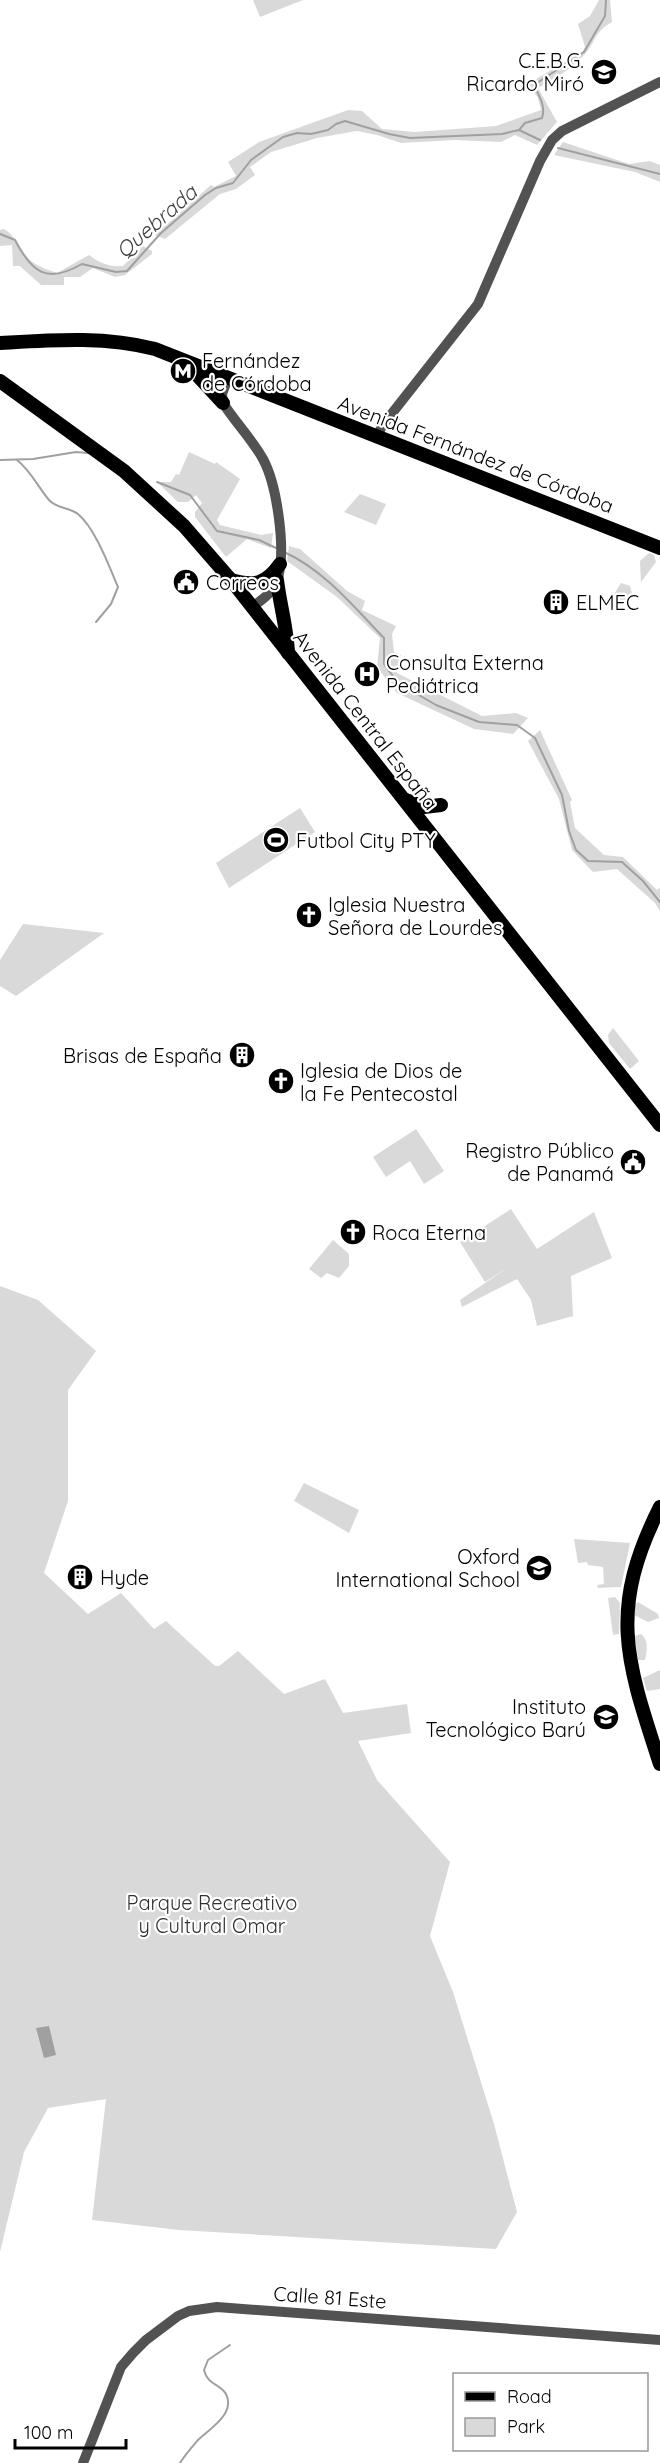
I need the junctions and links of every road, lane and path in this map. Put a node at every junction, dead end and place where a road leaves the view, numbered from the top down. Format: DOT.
graph roads {
  1 [pos="660,82"];
  2 [pos="0,343"];
  3 [pos="182,360"];
  4 [pos="228,378"];
  5 [pos="0,381"];
  6 [pos="223,403"];
  7 [pos="377,437"];
  8 [pos="660,548"];
  9 [pos="280,558"];
  10 [pos="231,580"];
  11 [pos="277,580"];
  12 [pos="252,608"];
  13 [pos="288,653"];
  14 [pos="405,800"];
  15 [pos="441,805"];
  16 [pos="660,1125"];
  17 [pos="660,1508"];
  18 [pos="660,1764"];
  19 [pos="660,2340"];
  20 [pos="83,2463"];
  1 -- 7 [label="street"];
  2 -- 3 [label="main road, Avenida Fernández de Córdoba"];
  3 -- 4 [label="main road, Avenida Fernández de Córdoba"];
  3 -- 6 [label="main road"];
  4 -- 6 [label="street"];
  4 -- 7 [label="main road, Avenida Fernández de Córdoba"];
  5 -- 10 [label="main road, Avenida Central España"];
  6 -- 9 [label="street"];
  7 -- 8 [label="main road, Avenida Fernández de Córdoba"];
  9 -- 10 [label="main road"];
  9 -- 11 [label="street"];
  10 -- 12 [label="main road, Avenida Central España"];
  11 -- 12 [label="street"];
  11 -- 13 [label="main road"];
  12 -- 13 [label="main road, Avenida Central España"];
  13 -- 14 [label="main road, Avenida Central España"];
  14 -- 15 [label="main road"];
  14 -- 16 [label="main road, Avenida Central España"];
  17 -- 18 [label="main road"];
  19 -- 20 [label="street, Calle 81 Este"];
}
